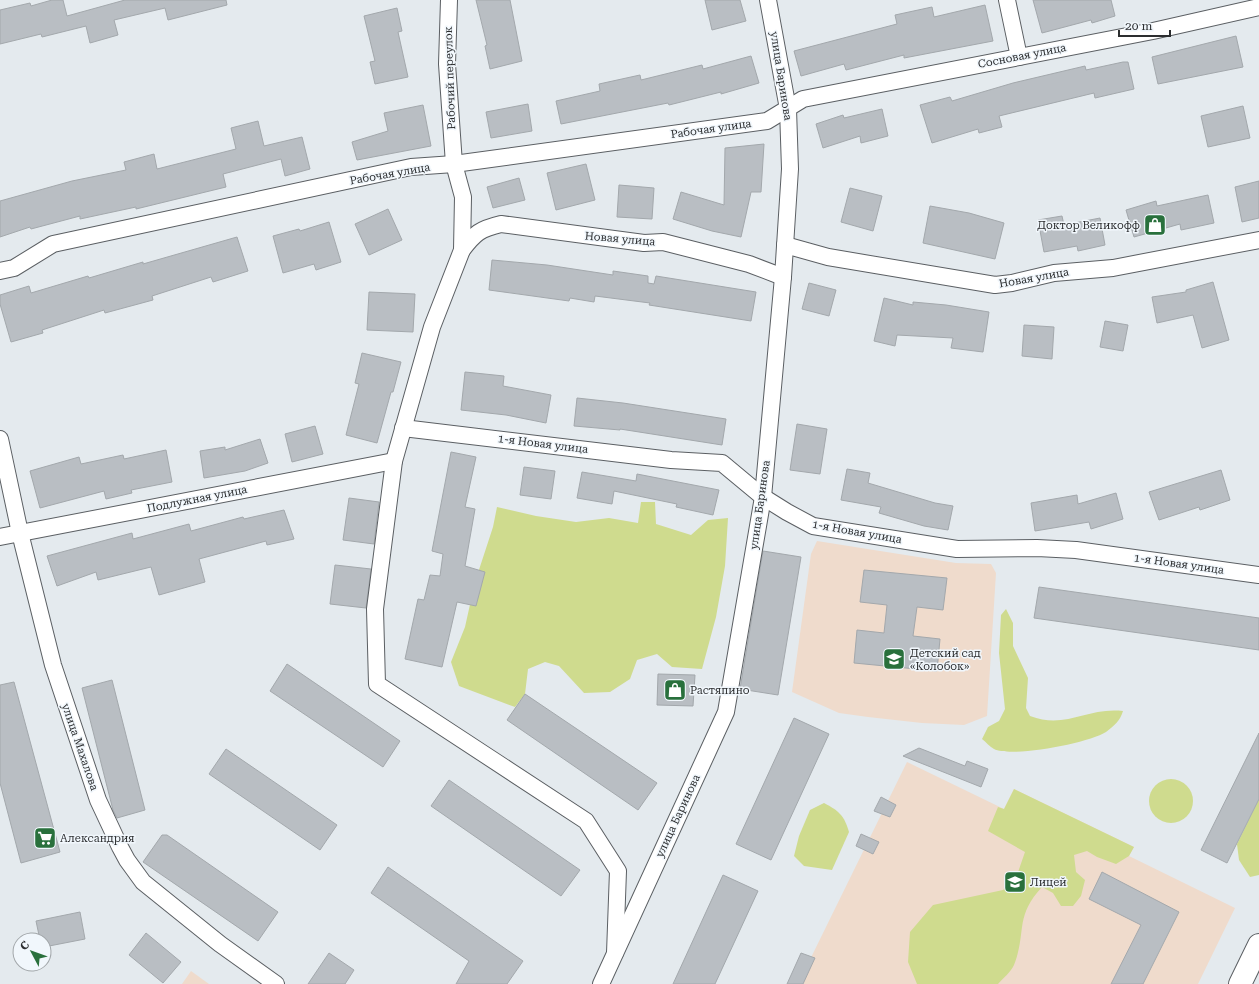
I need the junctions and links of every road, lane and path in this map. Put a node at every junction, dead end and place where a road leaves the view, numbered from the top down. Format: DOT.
graph roads {
  1 [pos="449,0"];
  2 [pos="768,0"];
  3 [pos="1008,0"];
  4 [pos="1259,7"];
  5 [pos="1019,57"];
  6 [pos="788,109"];
  7 [pos="453,160"];
  8 [pos="1259,240"];
  9 [pos="785,245"];
  10 [pos="462,250"];
  11 [pos="0,271"];
  12 [pos="783,277"];
  13 [pos="403,428"];
  14 [pos="0,439"];
  15 [pos="394,461"];
  16 [pos="763,497"];
  17 [pos="20,533"];
  18 [pos="0,537"];
  19 [pos="1259,575"];
  20 [pos="1259,945"];
  21 [pos="615,953"];
  22 [pos="276,984"];
  23 [pos="601,984"];
  24 [pos="1240,984"];
  1 -- 7 [label="street, Рабочий переулок"];
  2 -- 6 [label="street, улица Баринова"];
  3 -- 5 [label="street"];
  4 -- 5 [label="street, Сосновая улица"];
  5 -- 6 [label="street, Сосновая улица"];
  6 -- 7 [label="street, Рабочая улица"];
  6 -- 9 [label="street, улица Баринова"];
  7 -- 10 [label="street, Рабочий переулок"];
  7 -- 11 [label="street, Рабочая улица"];
  8 -- 9 [label="street, Новая улица"];
  9 -- 12 [label="street, улица Баринова"];
  10 -- 12 [label="street, Новая улица"];
  10 -- 13 [label="street"];
  12 -- 16 [label="street, улица Баринова"];
  13 -- 15 [label="street"];
  13 -- 16 [label="street, 1-я Новая улица"];
  14 -- 17 [label="street, улица Махалова"];
  15 -- 17 [label="street, Подлужная улица"];
  15 -- 21 [label="street"];
  16 -- 19 [label="street, 1-я Новая улица"];
  16 -- 21 [label="street, улица Баринова"];
  17 -- 18 [label="street, Подлужная улица"];
  17 -- 22 [label="street, улица Махалова"];
  20 -- 24 [label="street"];
  21 -- 23 [label="street, улица Баринова"];
}
